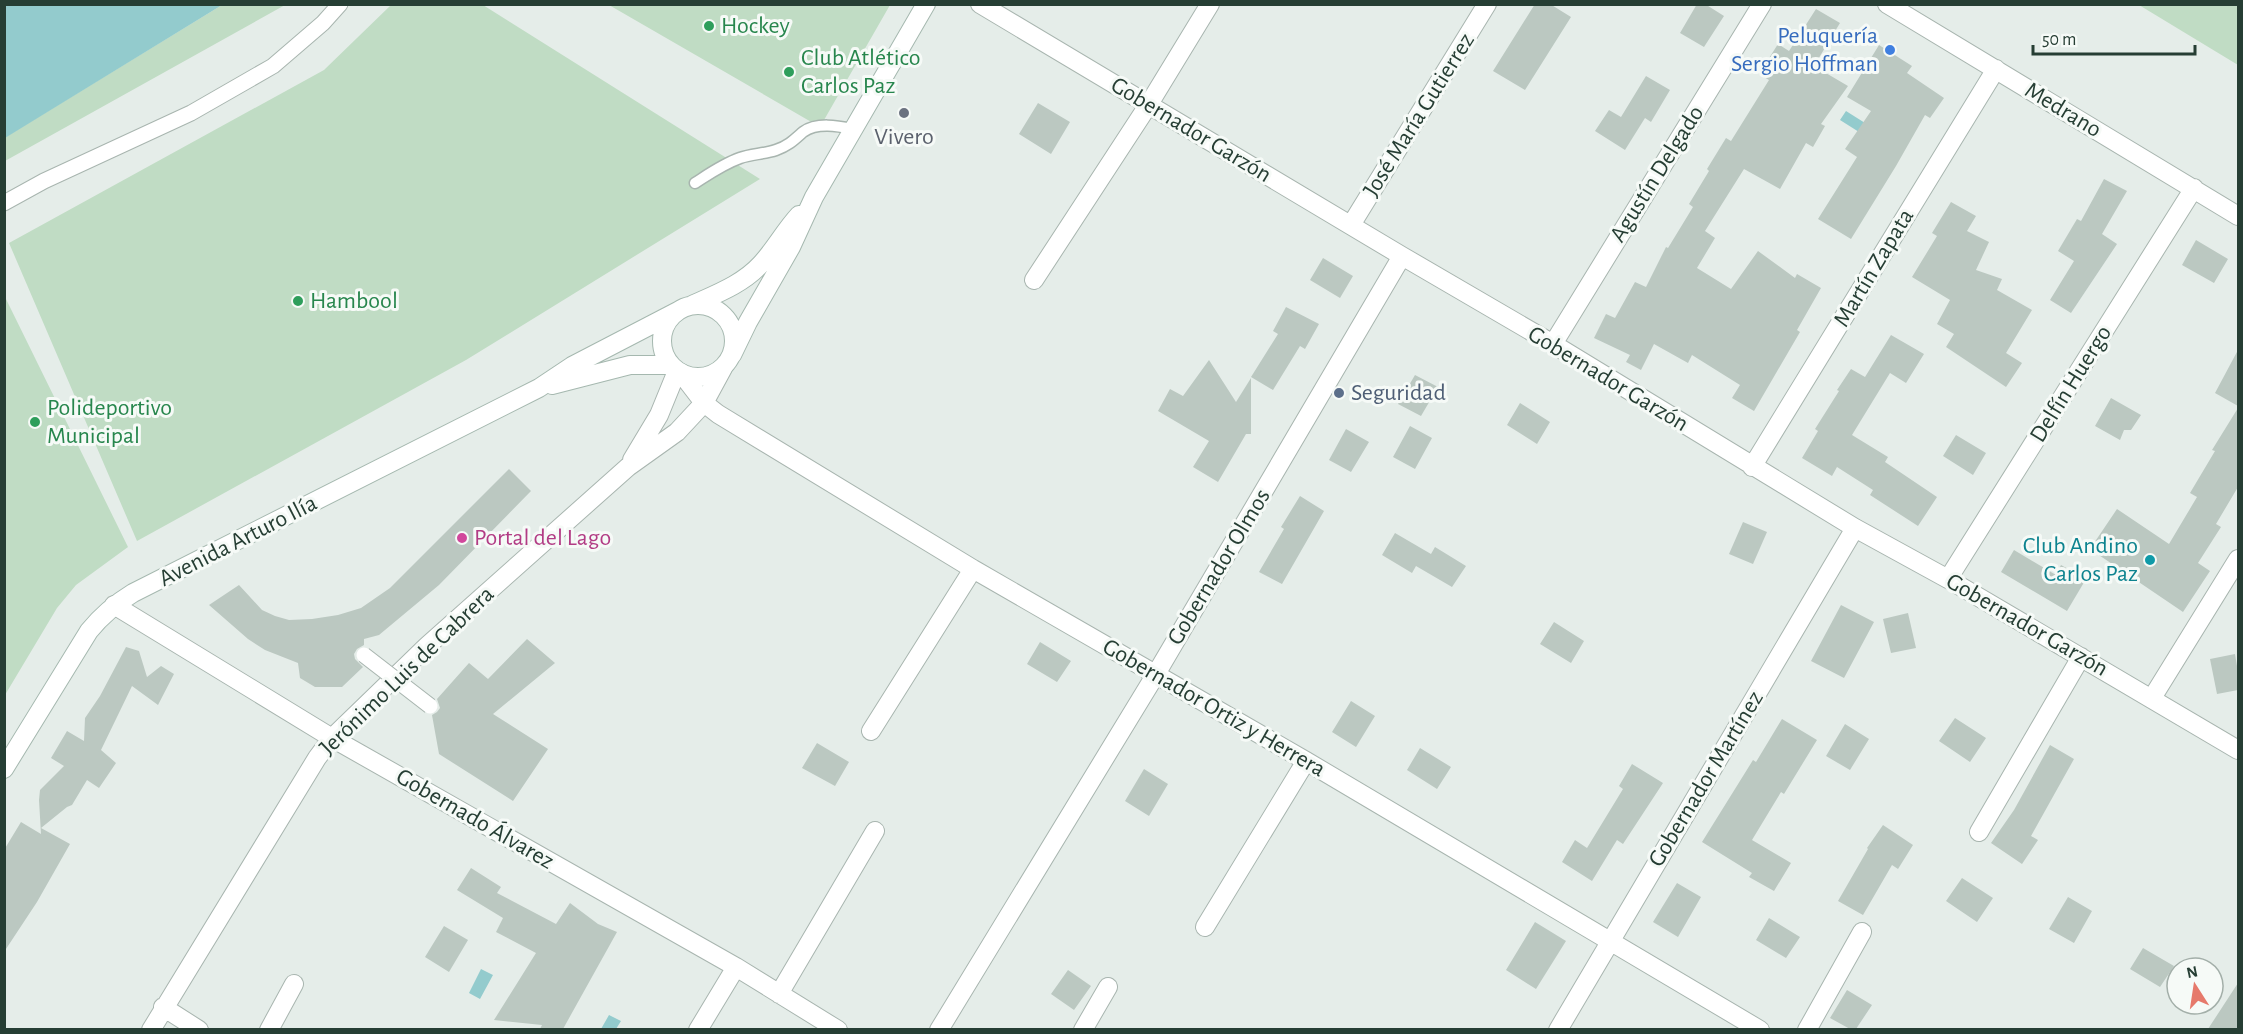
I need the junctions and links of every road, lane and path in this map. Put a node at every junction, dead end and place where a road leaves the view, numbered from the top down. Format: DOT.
graph roads {
  1 [pos="340,4"];
  2 [pos="926,4"];
  3 [pos="980,4"];
  4 [pos="1210,4"];
  5 [pos="1487,4"];
  6 [pos="1762,4"];
  7 [pos="1887,4"];
  8 [pos="1996,69"];
  9 [pos="1149,104"];
  10 [pos="853,129"];
  11 [pos="695,183"];
  12 [pos="2194,188"];
  13 [pos="814,197"];
  14 [pos="4,203"];
  15 [pos="2238,216"];
  16 [pos="1351,225"];
  17 [pos="1402,256"];
  18 [pos="1034,280"];
  19 [pos="682,309"];
  20 [pos="1553,344"];
  21 [pos="728,361"];
  22 [pos="676,370"];
  23 [pos="539,388"];
  24 [pos="704,403"];
  25 [pos="628,467"];
  26 [pos="1752,467"];
  27 [pos="1855,528"];
  28 [pos="2238,559"];
  29 [pos="973,569"];
  30 [pos="1948,579"];
  31 [pos="114,605"];
  32 [pos="364,655"];
  33 [pos="2081,657"];
  34 [pos="1156,674"];
  35 [pos="2152,698"];
  36 [pos="430,706"];
  37 [pos="871,731"];
  38 [pos="332,738"];
  39 [pos="2238,750"];
  40 [pos="1306,760"];
  41 [pos="4,769"];
  42 [pos="875,831"];
  43 [pos="1979,832"];
  44 [pos="1205,927"];
  45 [pos="1863,932"];
  46 [pos="1610,942"];
  47 [pos="736,967"];
  48 [pos="294,984"];
  49 [pos="1108,987"];
  50 [pos="779,994"];
  51 [pos="163,1008"];
  52 [pos="151,1029"];
  53 [pos="199,1029"];
  54 [pos="268,1029"];
  55 [pos="698,1029"];
  56 [pos="838,1029"];
  57 [pos="939,1029"];
  58 [pos="1083,1029"];
  59 [pos="1558,1029"];
  60 [pos="1760,1029"];
  61 [pos="1807,1029"];
  1 -- 14 [label="street"];
  2 -- 10 [label="street, Avenida Arturo Ilía"];
  3 -- 9 [label="street, Gobernador Garzón"];
  4 -- 9 [label="street"];
  5 -- 16 [label="street, José María Gutierrez"];
  6 -- 20 [label="street, Agustín Delgado"];
  7 -- 8 [label="street, Medrano"];
  8 -- 12 [label="street, Medrano"];
  8 -- 26 [label="street, Martín Zapata"];
  9 -- 16 [label="street, Gobernador Garzón"];
  9 -- 18 [label="street"];
  10 -- 11 [label="lane"];
  10 -- 13 [label="street, Avenida Arturo Ilía"];
  12 -- 15 [label="street, Medrano"];
  12 -- 30 [label="street, Delfín Huergo"];
  13 -- 19 [label="street, Avenida Arturo Ilía"];
  13 -- 21 [label="street, Avenida Arturo Ilía"];
  16 -- 17 [label="street, Gobernador Garzón"];
  17 -- 20 [label="street, Gobernador Garzón"];
  17 -- 34 [label="street, Gobernador Olmos"];
  19 -- 21 [label="street"];
  19 -- 22 [label="street"];
  19 -- 23 [label="street, Avenida Arturo Ilía"];
  20 -- 26 [label="street, Gobernador Garzón"];
  21 -- 22 [label="street"];
  21 -- 24 [label="street, Jerónimo Luis de Cabrera"];
  22 -- 23 [label="street, Avenida Arturo Ilía"];
  22 -- 24 [label="street, Gobernador Ortiz y Herrera"];
  22 -- 25 [label="street, Jerónimo Luis de Cabrera"];
  23 -- 31 [label="street, Avenida Arturo Ilía"];
  24 -- 25 [label="street, Jerónimo Luis de Cabrera"];
  24 -- 29 [label="street, Gobernador Ortiz y Herrera"];
  25 -- 38 [label="street, Jerónimo Luis de Cabrera"];
  26 -- 27 [label="street, Gobernador Garzón"];
  27 -- 30 [label="street, Gobernador Garzón"];
  27 -- 46 [label="street, Gobernador Martínez"];
  28 -- 35 [label="street"];
  29 -- 34 [label="street, Gobernador Ortiz y Herrera"];
  29 -- 37 [label="street"];
  30 -- 33 [label="street, Gobernador Garzón"];
  31 -- 38 [label="street, Gobernado Álvarez"];
  31 -- 41 [label="street, Avenida Arturo Ilía"];
  32 -- 36 [label="street, bridge"];
  33 -- 35 [label="street, Gobernador Garzón"];
  33 -- 43 [label="street"];
  34 -- 40 [label="street, Gobernador Ortiz y Herrera"];
  34 -- 57 [label="street, Gobernador Olmos"];
  35 -- 39 [label="street, Gobernador Garzón"];
  38 -- 47 [label="street, Gobernado Álvarez"];
  38 -- 51 [label="street, Jerónimo Luis de Cabrera"];
  40 -- 44 [label="street"];
  40 -- 46 [label="street, Gobernador Ortiz y Herrera"];
  42 -- 50 [label="street"];
  45 -- 61 [label="street"];
  46 -- 59 [label="street, Gobernador Martínez"];
  46 -- 60 [label="street, Gobernador Ortiz y Herrera"];
  47 -- 50 [label="street, Gobernado Álvarez"];
  47 -- 55 [label="street"];
  48 -- 54 [label="street"];
  49 -- 58 [label="street"];
  50 -- 56 [label="street, Gobernado Álvarez"];
  51 -- 52 [label="street, Jerónimo Luis de Cabrera"];
  51 -- 53 [label="street"];
}
